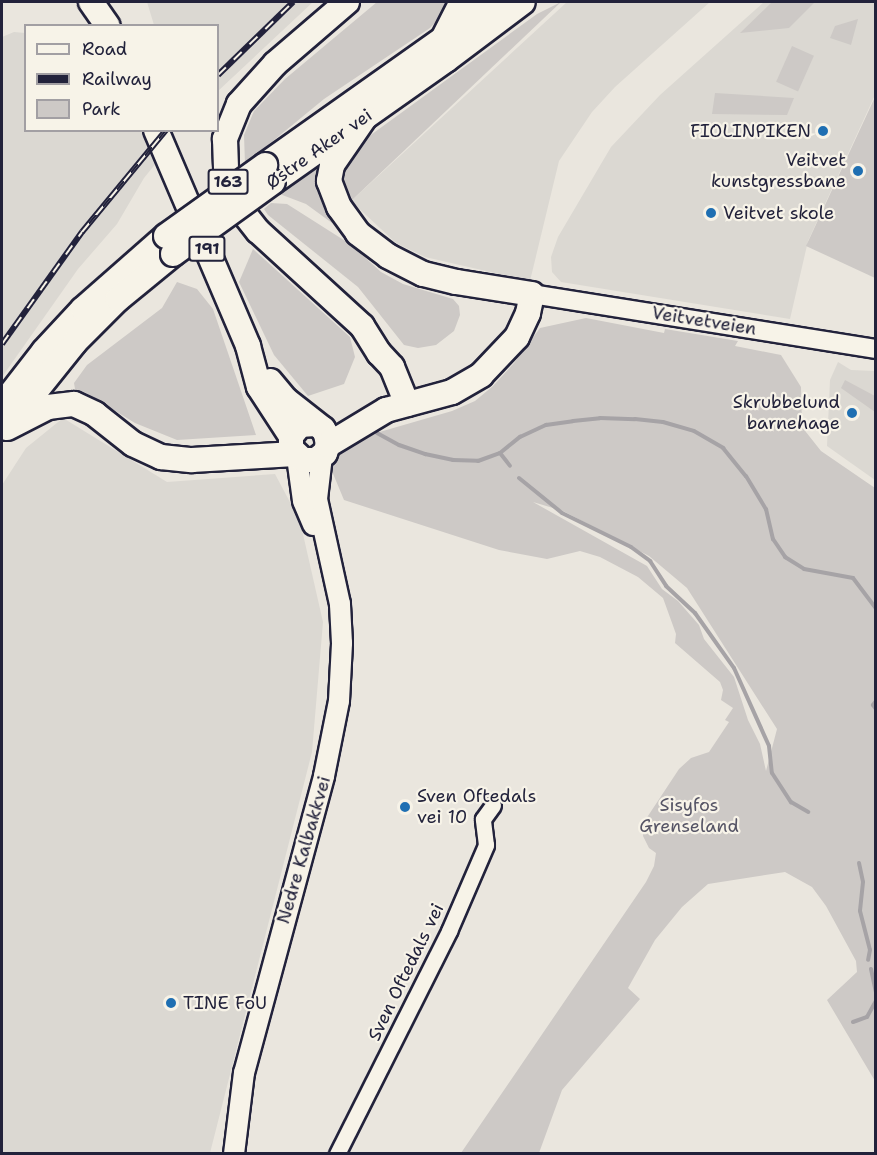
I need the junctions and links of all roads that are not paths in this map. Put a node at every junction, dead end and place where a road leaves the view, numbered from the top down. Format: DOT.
graph roads {
  1 [pos="91,2"];
  2 [pos="104,2"];
  3 [pos="347,2"];
  4 [pos="462,2"];
  5 [pos="495,2"];
  6 [pos="523,2"];
  7 [pos="107,24"];
  8 [pos="108,24"];
  9 [pos="440,43"];
  10 [pos="365,117"];
  11 [pos="157,132"];
  12 [pos="269,174"];
  13 [pos="523,292"];
  14 [pos="248,346"];
  15 [pos="876,349"];
  16 [pos="394,408"];
  17 [pos="3,423"];
  18 [pos="321,438"];
  19 [pos="294,449"];
  20 [pos="325,545"];
  21 [pos="493,805"];
  22 [pos="234,1154"];
  23 [pos="337,1154"];
  1 -- 7 [label="highway"];
  2 -- 8 [label="highway"];
  3 -- 16 [label="highway, 163"];
  4 -- 9 [label="highway, 163"];
  5 -- 9 [label="highway, Østre Aker vei / 163"];
  6 -- 10 [label="highway, Østre Aker vei / 163"];
  9 -- 12 [label="highway, Østre Aker vei / 163"];
  10 -- 12 [label="highway, Østre Aker vei / 163"];
  10 -- 13 [label="highway, 163"];
  11 -- 14 [label="highway, Nedre Kalbakkvei / 191"];
  12 -- 17 [label="highway, Østre Aker vei / 163, bridge"];
  13 -- 15 [label="street, Veitvetveien"];
  13 -- 16 [label="highway"];
  14 -- 18 [label="highway, Nedre Kalbakkvei / 191"];
  14 -- 19 [label="highway, Nedre Kalbakkvei / 191"];
  16 -- 18 [label="highway"];
  17 -- 19 [label="highway, 163"];
  18 -- 19 [label="highway"];
  18 -- 19 [label="highway"];
  18 -- 20 [label="main road, Nedre Kalbakkvei"];
  19 -- 20 [label="main road, Nedre Kalbakkvei"];
  20 -- 22 [label="main road, Nedre Kalbakkvei"];
  21 -- 23 [label="street, Sven Oftedals vei"];
}
